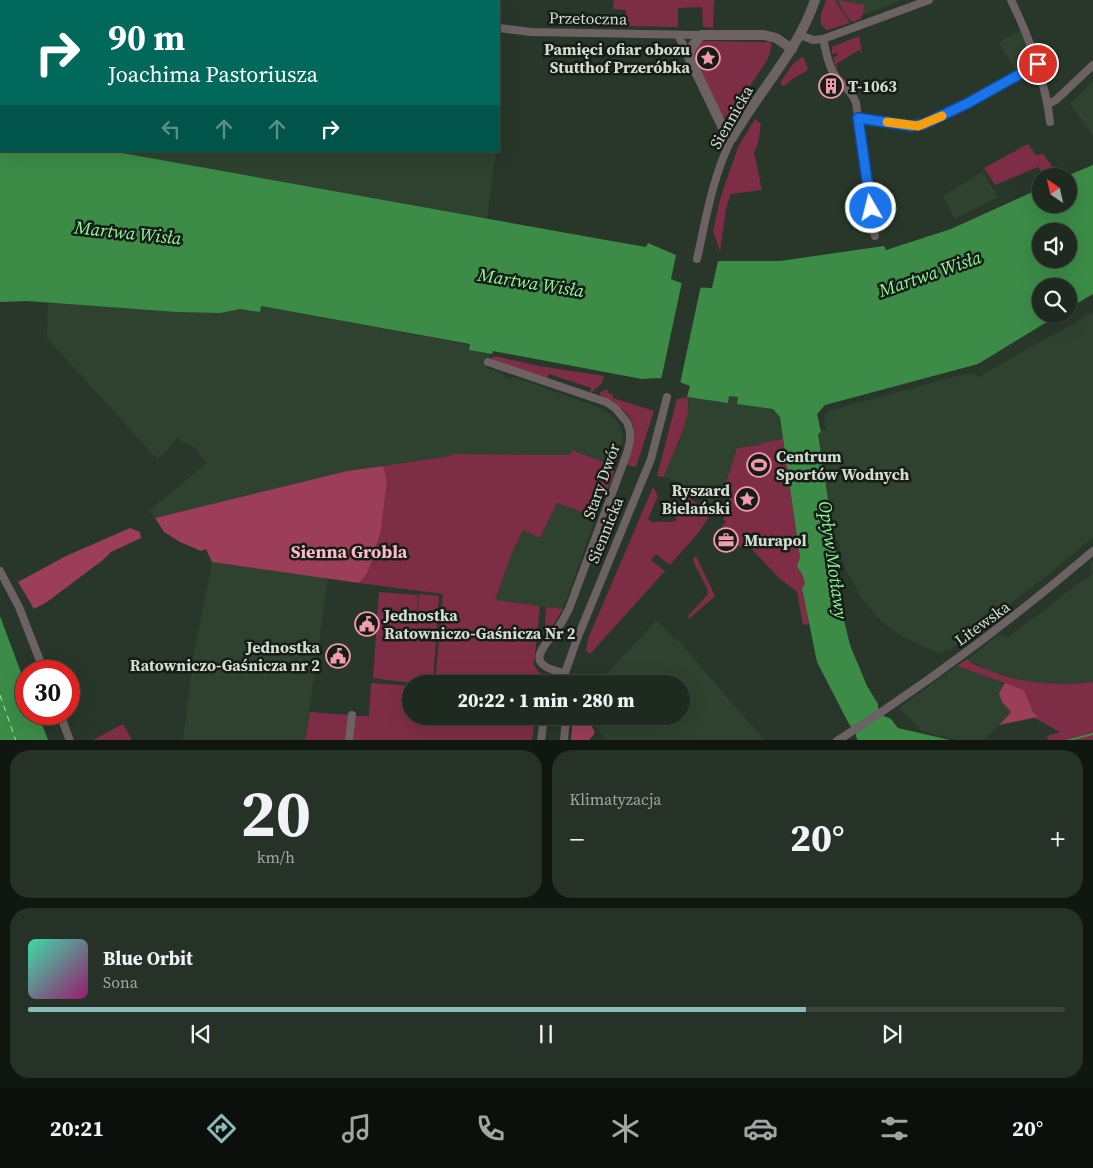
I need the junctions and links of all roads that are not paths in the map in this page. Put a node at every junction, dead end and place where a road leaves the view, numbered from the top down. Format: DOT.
graph roads {
  1 [pos="815,0"];
  2 [pos="928,0"];
  3 [pos="1011,0"];
  4 [pos="500,28"];
  5 [pos="678,35"];
  6 [pos="700,35"];
  7 [pos="800,35"];
  8 [pos="823,39"];
  9 [pos="792,49"];
  10 [pos="688,57"];
  11 [pos="1038,64"];
  12 [pos="1093,65"];
  13 [pos="1048,104"];
  14 [pos="858,118"];
  15 [pos="1050,122"];
  16 [pos="732,138"];
  17 [pos="875,236"];
  18 [pos="697,260"];
  19 [pos="488,362"];
  20 [pos="668,397"];
  21 [pos="1093,551"];
  22 [pos="0,570"];
  23 [pos="40,660"];
  24 [pos="564,672"];
  25 [pos="562,675"];
  26 [pos="564,675"];
  27 [pos="352,715"];
  28 [pos="64,725"];
  29 [pos="543,725"];
  30 [pos="565,725"];
  31 [pos="70,740"];
  32 [pos="349,740"];
  33 [pos="541,740"];
  34 [pos="564,740"];
  35 [pos="837,740"];
  1 -- 7 [label="street, Siennicka"];
  2 -- 8 [label="street"];
  3 -- 11 [label="street"];
  4 -- 5 [label="street, Przetoczna"];
  5 -- 6 [label="street, Przetoczna"];
  5 -- 10 [label="street"];
  6 -- 9 [label="street, Przetoczna"];
  6 -- 10 [label="street"];
  7 -- 8 [label="street"];
  7 -- 9 [label="street, Siennicka"];
  8 -- 14 [label="street"];
  9 -- 16 [label="street, Siennicka"];
  10 -- 16 [label="street"];
  11 -- 13 [label="street"];
  11 -- 14 [label="street"];
  12 -- 13 [label="street"];
  13 -- 15 [label="street"];
  14 -- 17 [label="street"];
  16 -- 18 [label="street, Siennicka"];
  19 -- 24 [label="street, Stary Dwór"];
  20 -- 24 [label="street, Siennicka"];
  21 -- 35 [label="street, Litewska"];
  22 -- 23 [label="street"];
  24 -- 25 [label="street, Siennicka"];
  24 -- 26 [label="street"];
  27 -- 32 [label="street"];
  28 -- 31 [label="street"];
  29 -- 33 [label="street"];
  30 -- 34 [label="street"];
}
